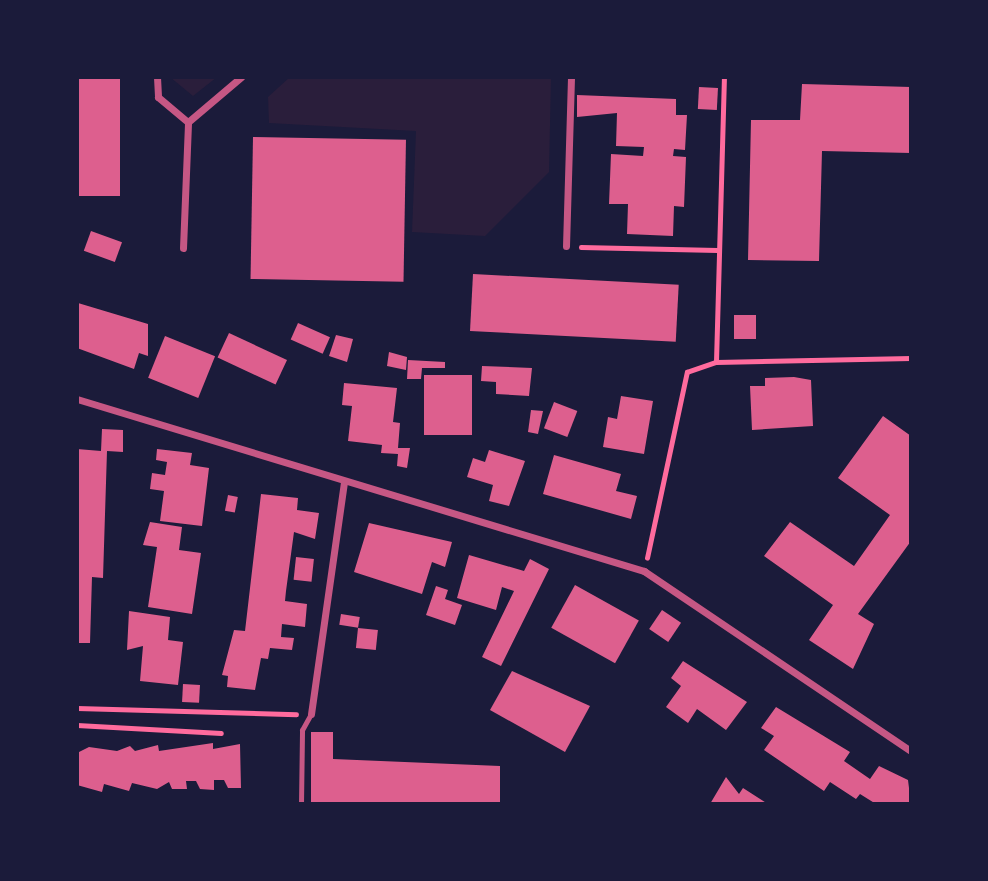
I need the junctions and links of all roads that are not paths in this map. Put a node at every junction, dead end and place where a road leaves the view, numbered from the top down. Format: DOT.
graph roads {
  1 [pos="157,77"];
  2 [pos="241,77"];
  3 [pos="571,77"];
  4 [pos="188,122"];
  5 [pos="566,246"];
  6 [pos="184,248"];
  7 [pos="77,399"];
  8 [pos="344,481"];
  9 [pos="310,714"];
  10 [pos="911,751"];
  11 [pos="301,804"];
  1 -- 4 [label="street"];
  2 -- 4 [label="street"];
  3 -- 5 [label="street"];
  4 -- 6 [label="street"];
  7 -- 8 [label="street"];
  8 -- 9 [label="street"];
  8 -- 10 [label="street"];
  9 -- 11 [label="lane"];
}
